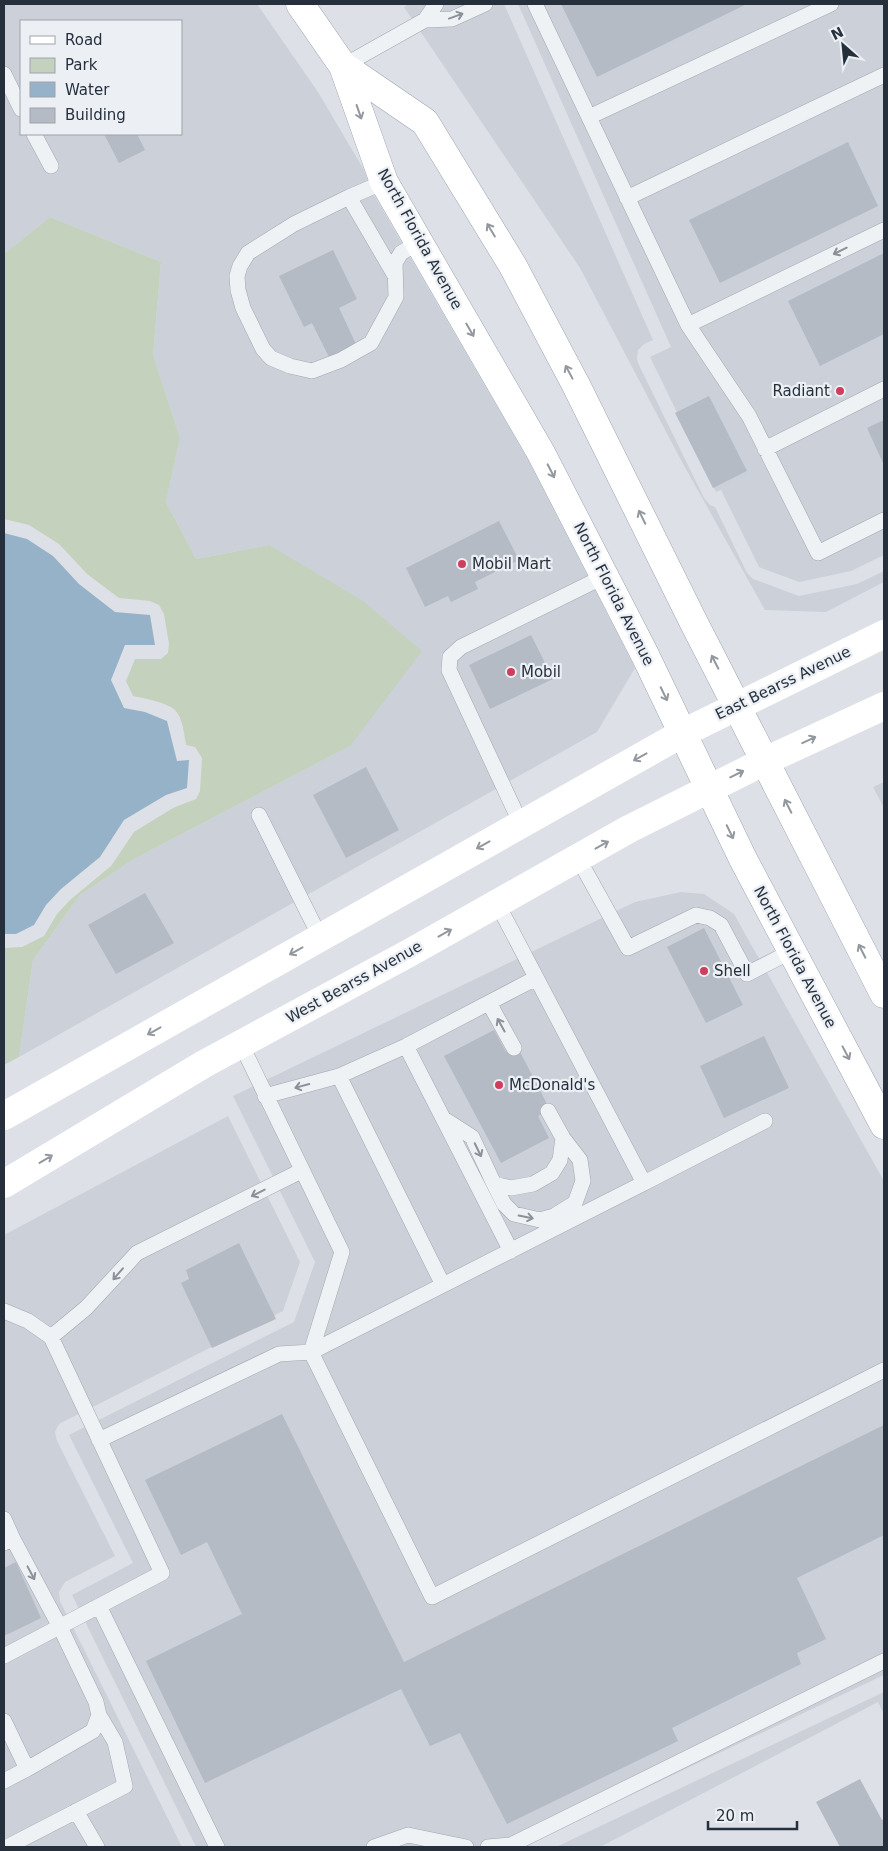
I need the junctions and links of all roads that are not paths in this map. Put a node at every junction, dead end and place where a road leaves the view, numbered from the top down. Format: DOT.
graph roads {
  1 [pos="300,4"];
  2 [pos="436,4"];
  3 [pos="485,4"];
  4 [pos="535,4"];
  5 [pos="831,4"];
  6 [pos="425,20"];
  7 [pos="343,66"];
  8 [pos="4,74"];
  9 [pos="884,75"];
  10 [pos="20,107"];
  11 [pos="589,117"];
  12 [pos="35,135"];
  13 [pos="51,166"];
  14 [pos="384,182"];
  15 [pos="349,197"];
  16 [pos="627,198"];
  17 [pos="884,230"];
  18 [pos="419,242"];
  19 [pos="394,274"];
  20 [pos="688,325"];
  21 [pos="884,389"];
  22 [pos="766,449"];
  23 [pos="884,520"];
  24 [pos="605,576"];
  25 [pos="884,634"];
  26 [pos="737,706"];
  27 [pos="884,706"];
  28 [pos="683,733"];
  29 [pos="765,761"];
  30 [pos="709,788"];
  31 [pos="259,814"];
  32 [pos="521,824"];
  33 [pos="578,858"];
  34 [pos="497,904"];
  35 [pos="320,937"];
  36 [pos="792,951"];
  37 [pos="536,978"];
  38 [pos="884,994"];
  39 [pos="489,1003"];
  40 [pos="241,1044"];
  41 [pos="406,1046"];
  42 [pos="514,1048"];
  43 [pos="339,1076"];
  44 [pos="264,1096"];
  45 [pos="548,1111"];
  46 [pos="4,1116"];
  47 [pos="443,1118"];
  48 [pos="764,1120"];
  49 [pos="884,1125"];
  50 [pos="563,1138"];
  51 [pos="301,1171"];
  52 [pos="644,1183"];
  53 [pos="4,1184"];
  54 [pos="494,1184"];
  55 [pos="511,1251"];
  56 [pos="443,1285"];
  57 [pos="4,1311"];
  58 [pos="51,1337"];
  59 [pos="311,1352"];
  60 [pos="884,1370"];
  61 [pos="99,1440"];
  62 [pos="4,1519"];
  63 [pos="8,1541"];
  64 [pos="99,1606"];
  65 [pos="60,1626"];
  66 [pos="4,1656"];
  67 [pos="884,1661"];
  68 [pos="99,1715"];
  69 [pos="4,1721"];
  70 [pos="27,1769"];
  71 [pos="4,1781"];
  72 [pos="76,1810"];
  73 [pos="7,1847"];
  74 [pos="97,1847"];
  75 [pos="217,1847"];
  76 [pos="374,1847"];
  77 [pos="466,1847"];
  78 [pos="488,1847"];
  1 -- 7 [label="main road, North Florida Avenue"];
  2 -- 6 [label="lane"];
  6 -- 3 [label="lane, one-way"];
  4 -- 11 [label="lane"];
  5 -- 11 [label="lane"];
  6 -- 7 [label="lane"];
  7 -- 14 [label="main road, North Florida Avenue, one-way"];
  26 -- 7 [label="main road, North Florida Avenue, one-way"];
  8 -- 10 [label="lane"];
  9 -- 16 [label="lane"];
  11 -- 16 [label="lane"];
  12 -- 13 [label="lane"];
  14 -- 15 [label="lane"];
  14 -- 18 [label="main road, North Florida Avenue"];
  15 -- 19 [label="lane"];
  15 -- 19 [label="lane"];
  16 -- 20 [label="lane"];
  17 -- 20 [label="lane, one-way"];
  18 -- 19 [label="lane"];
  18 -- 24 [label="main road, North Florida Avenue, one-way"];
  20 -- 22 [label="lane"];
  21 -- 22 [label="lane"];
  22 -- 23 [label="lane"];
  24 -- 28 [label="main road, North Florida Avenue, one-way"];
  24 -- 32 [label="lane"];
  25 -- 26 [label="main road, East Bearss Avenue"];
  26 -- 28 [label="main road, East Bearss Avenue"];
  26 -- 29 [label="main road, North Florida Avenue"];
  29 -- 27 [label="main road, one-way"];
  28 -- 30 [label="main road, North Florida Avenue"];
  28 -- 32 [label="main road, one-way"];
  30 -- 29 [label="main road, one-way"];
  38 -- 29 [label="main road, North Florida Avenue, one-way"];
  33 -- 30 [label="main road, West Bearss Avenue, one-way"];
  30 -- 36 [label="main road, North Florida Avenue, one-way"];
  31 -- 35 [label="lane"];
  32 -- 35 [label="main road, one-way"];
  33 -- 34 [label="main road, West Bearss Avenue"];
  33 -- 36 [label="lane"];
  34 -- 37 [label="lane"];
  40 -- 34 [label="main road, West Bearss Avenue, one-way"];
  35 -- 46 [label="main road, one-way"];
  36 -- 49 [label="main road, North Florida Avenue, one-way"];
  37 -- 39 [label="lane"];
  37 -- 52 [label="lane"];
  39 -- 41 [label="lane"];
  42 -- 39 [label="lane, one-way"];
  40 -- 44 [label="lane"];
  53 -- 40 [label="main road, West Bearss Avenue, one-way"];
  41 -- 43 [label="lane"];
  41 -- 47 [label="lane"];
  43 -- 44 [label="lane, one-way"];
  43 -- 56 [label="lane"];
  44 -- 51 [label="lane"];
  45 -- 50 [label="lane"];
  47 -- 54 [label="lane, one-way"];
  47 -- 55 [label="lane"];
  48 -- 52 [label="lane"];
  50 -- 54 [label="lane"];
  54 -- 50 [label="lane, one-way"];
  51 -- 58 [label="lane, one-way"];
  51 -- 59 [label="lane"];
  52 -- 55 [label="lane"];
  55 -- 56 [label="lane"];
  56 -- 59 [label="lane"];
  57 -- 58 [label="lane"];
  58 -- 61 [label="lane"];
  59 -- 60 [label="lane"];
  59 -- 61 [label="lane"];
  61 -- 64 [label="lane"];
  62 -- 63 [label="lane"];
  63 -- 65 [label="lane, one-way"];
  64 -- 65 [label="lane"];
  64 -- 75 [label="lane"];
  65 -- 66 [label="lane"];
  65 -- 68 [label="lane"];
  67 -- 78 [label="lane"];
  68 -- 70 [label="lane"];
  68 -- 72 [label="lane"];
  69 -- 70 [label="lane"];
  70 -- 71 [label="lane"];
  72 -- 73 [label="lane"];
  72 -- 74 [label="lane"];
  76 -- 77 [label="lane"];
}
